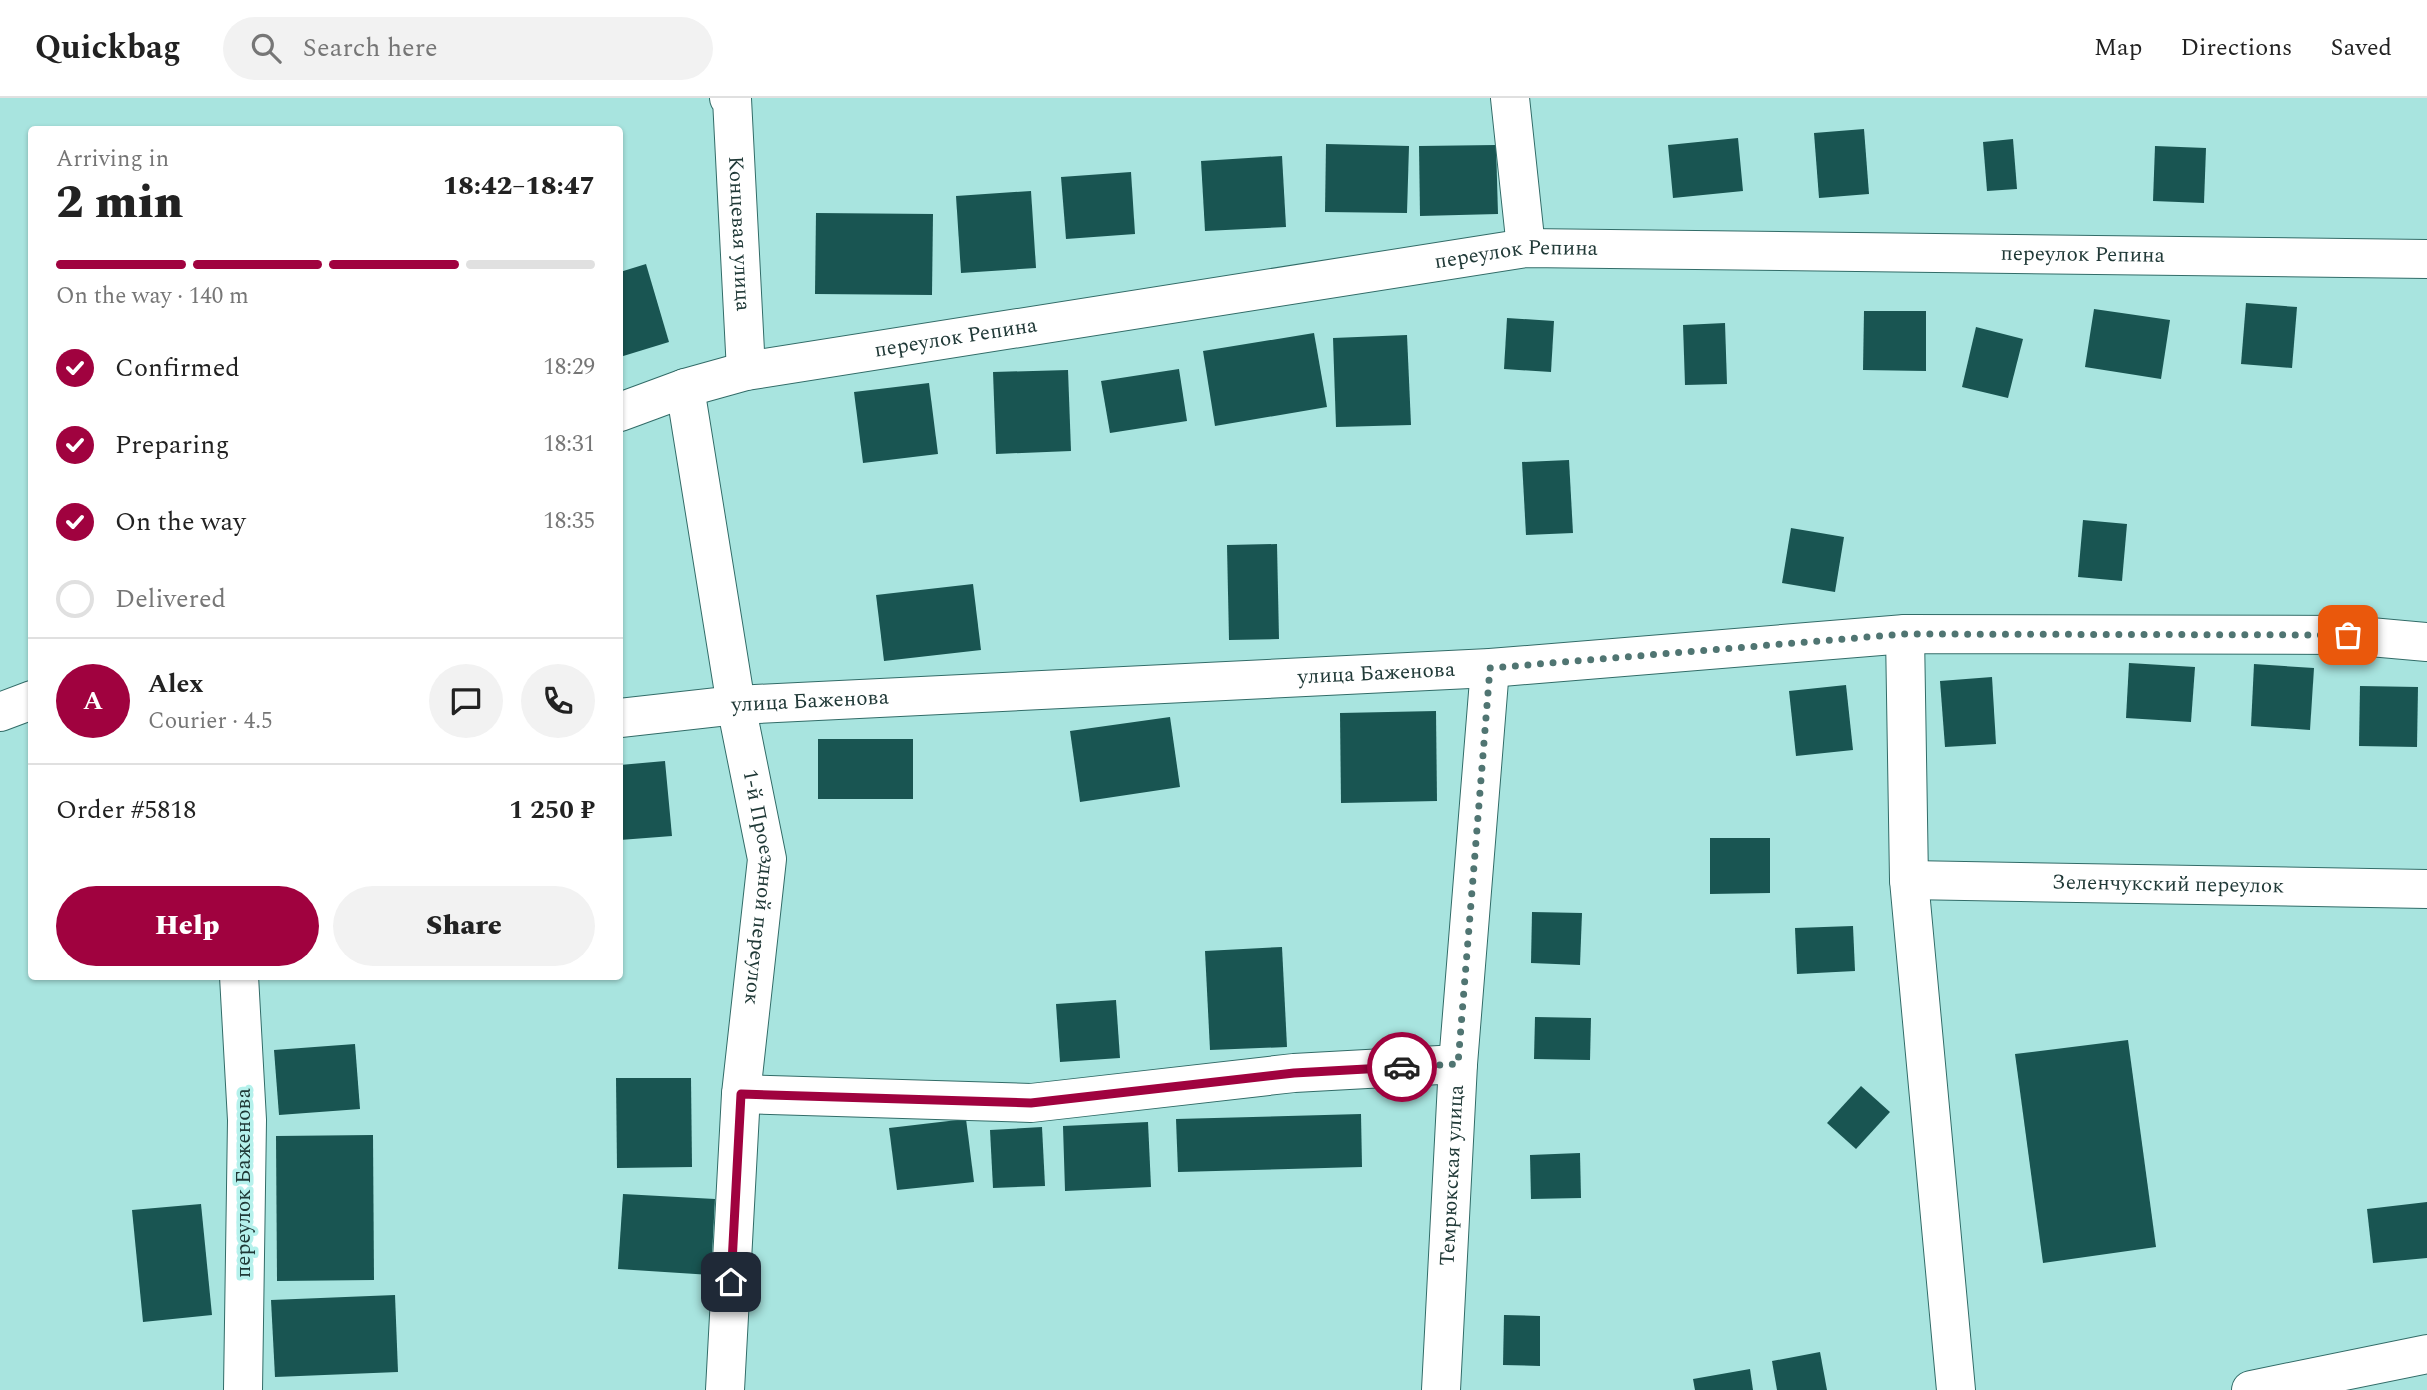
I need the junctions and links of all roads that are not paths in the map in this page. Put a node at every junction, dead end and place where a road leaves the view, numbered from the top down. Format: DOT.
graph roads {
  1 [pos="1510,98"];
  2 [pos="732,99"];
  3 [pos="1526,248"];
  4 [pos="2427,259"];
  5 [pos="746,371"];
  6 [pos="685,388"];
  7 [pos="623,411"];
  8 [pos="1905,634"];
  9 [pos="2427,642"];
  10 [pos="1490,668"];
  11 [pos="28,702"];
  12 [pos="736,705"];
  13 [pos="0,712"];
  14 [pos="623,718"];
  15 [pos="1909,880"];
  16 [pos="2427,889"];
  17 [pos="239,980"];
  18 [pos="1458,1064"];
  19 [pos="741,1094"];
  20 [pos="2427,1354"];
  21 [pos="243,1390"];
  22 [pos="725,1390"];
  23 [pos="1441,1390"];
  24 [pos="1956,1390"];
  25 [pos="2251,1390"];
  1 -- 3 [label="street"];
  2 -- 5 [label="street, Концевая улица"];
  3 -- 4 [label="street, переулок Репина"];
  3 -- 5 [label="street, переулок Репина"];
  5 -- 6 [label="street, переулок Репина"];
  6 -- 7 [label="street, переулок Репина"];
  6 -- 12 [label="street, 1-й Проездной переулок"];
  8 -- 9 [label="street, улица Баженова"];
  8 -- 10 [label="street, улица Баженова"];
  8 -- 15 [label="street"];
  10 -- 12 [label="street, улица Баженова"];
  10 -- 18 [label="street, Темрюкская улица"];
  11 -- 13 [label="street"];
  12 -- 14 [label="street, улица Баженова"];
  12 -- 19 [label="street, 1-й Проездной переулок"];
  15 -- 16 [label="street, Зеленчукский переулок"];
  15 -- 24 [label="street"];
  17 -- 21 [label="street, переулок Баженова"];
  18 -- 19 [label="street"];
  18 -- 23 [label="street, Темрюкская улица"];
  19 -- 22 [label="street, 1-й Проездной переулок"];
  20 -- 25 [label="street"];
}
